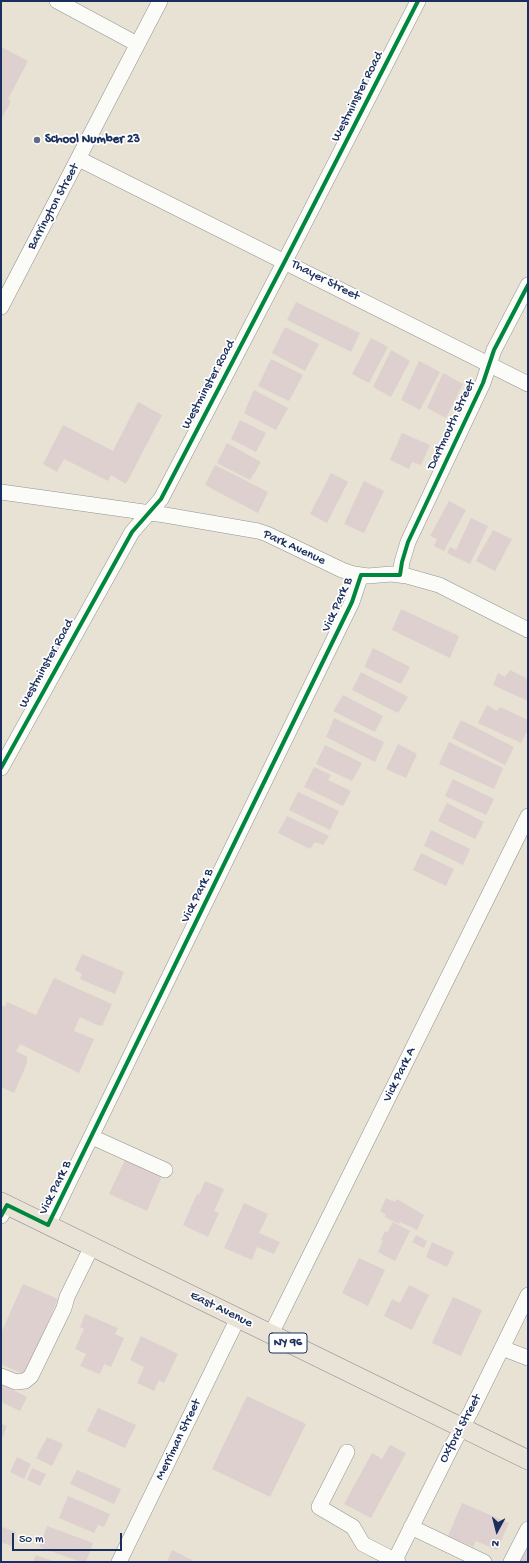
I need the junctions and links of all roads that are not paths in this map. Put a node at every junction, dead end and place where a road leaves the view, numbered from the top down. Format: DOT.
graph roads {
  1 [pos="57,1"];
  2 [pos="160,1"];
  3 [pos="418,1"];
  4 [pos="137,44"];
  5 [pos="79,159"];
  6 [pos="286,261"];
  7 [pos="528,284"];
  8 [pos="1,307"];
  9 [pos="490,364"];
  10 [pos="528,384"];
  11 [pos="1,492"];
  12 [pos="149,513"];
  13 [pos="361,575"];
  14 [pos="400,575"];
  15 [pos="528,630"];
  16 [pos="1,768"];
  17 [pos="528,816"];
  18 [pos="92,1137"];
  19 [pos="164,1170"];
  20 [pos="3,1208"];
  21 [pos="48,1225"];
  22 [pos="92,1246"];
  23 [pos="528,1295"];
  24 [pos="238,1318"];
  25 [pos="271,1334"];
  26 [pos="502,1348"];
  27 [pos="528,1358"];
  28 [pos="1,1376"];
  29 [pos="462,1428"];
  30 [pos="347,1452"];
  31 [pos="528,1460"];
  32 [pos="410,1527"];
  33 [pos="528,1529"];
  34 [pos="119,1562"];
  35 [pos="395,1562"];
  36 [pos="484,1562"];
  37 [pos="511,1562"];
  1 -- 4 [label="street"];
  2 -- 4 [label="street, Barrington Street"];
  3 -- 6 [label="street, Westminster Road"];
  4 -- 5 [label="street, Barrington Street"];
  5 -- 6 [label="street, Thayer Street"];
  5 -- 8 [label="street, Barrington Street"];
  6 -- 9 [label="street, Thayer Street"];
  6 -- 12 [label="street, Westminster Road"];
  7 -- 9 [label="street, Dartmouth Street"];
  9 -- 10 [label="street, Thayer Street"];
  9 -- 14 [label="street, Dartmouth Street"];
  11 -- 12 [label="street, Park Avenue"];
  12 -- 13 [label="street, Park Avenue"];
  12 -- 16 [label="street, Westminster Road"];
  13 -- 14 [label="street, Park Avenue"];
  13 -- 18 [label="street, Vick Park B"];
  14 -- 15 [label="street, Park Avenue"];
  17 -- 25 [label="street, Vick Park A"];
  18 -- 19 [label="street"];
  18 -- 21 [label="street, Vick Park B"];
  20 -- 21 [label="main road, East Avenue / NY 96"];
  21 -- 22 [label="main road, East Avenue / NY 96"];
  22 -- 24 [label="main road, East Avenue / NY 96"];
  22 -- 28 [label="street"];
  23 -- 26 [label="street, Oxford Street"];
  24 -- 25 [label="main road, East Avenue / NY 96"];
  24 -- 34 [label="street, Merriman Street"];
  25 -- 29 [label="main road, East Avenue / NY 96"];
  26 -- 27 [label="street"];
  26 -- 29 [label="street, Oxford Street"];
  29 -- 31 [label="main road, East Avenue / NY 96"];
  29 -- 32 [label="street, Oxford Street"];
  30 -- 35 [label="street"];
  32 -- 35 [label="street, Oxford Street"];
  32 -- 36 [label="street"];
  33 -- 37 [label="street"];
}
